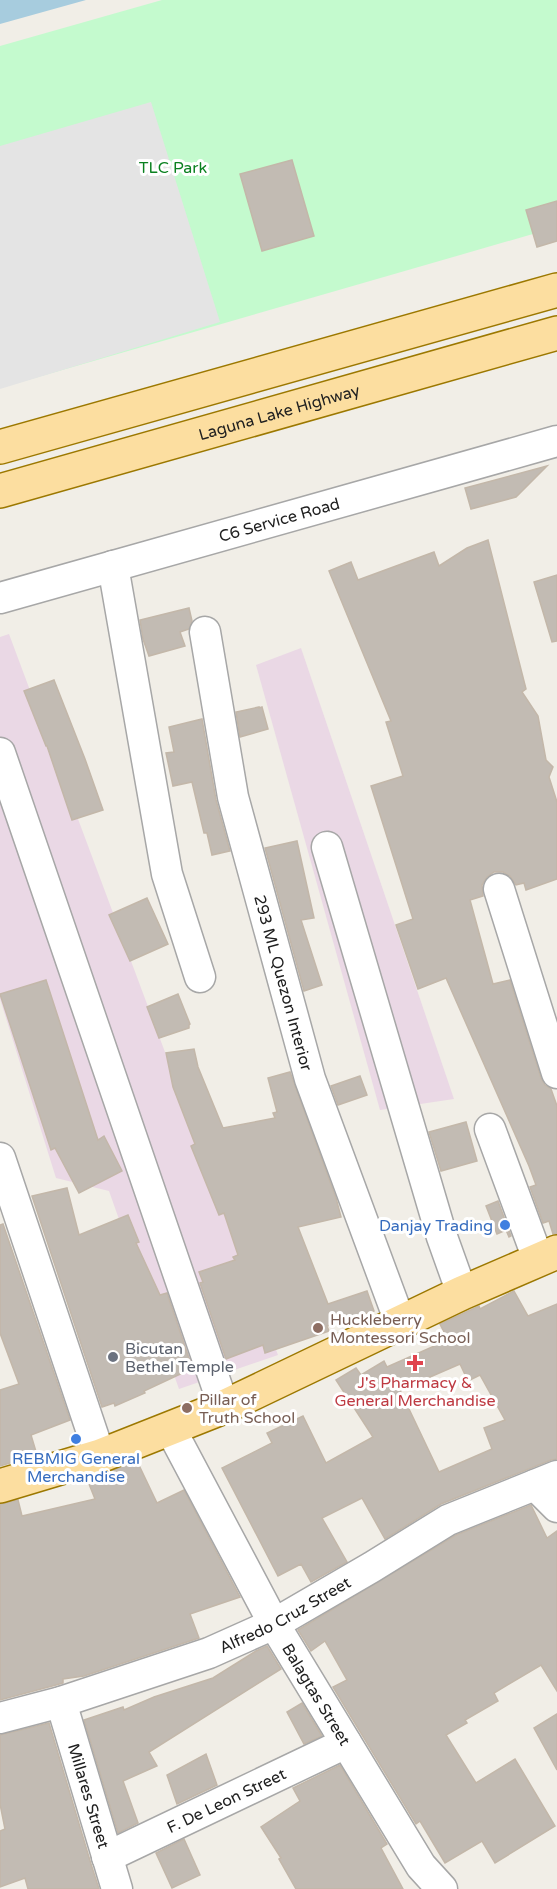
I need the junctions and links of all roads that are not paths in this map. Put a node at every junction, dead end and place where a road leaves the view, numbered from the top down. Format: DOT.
graph roads {
  1 [pos="557,290"];
  2 [pos="557,333"];
  3 [pos="557,441"];
  4 [pos="0,447"];
  5 [pos="0,490"];
  6 [pos="113,566"];
  7 [pos="0,598"];
  8 [pos="205,632"];
  9 [pos="0,753"];
  10 [pos="327,847"];
  11 [pos="499,889"];
  12 [pos="200,977"];
  13 [pos="557,1073"];
  14 [pos="490,1129"];
  15 [pos="0,1158"];
  16 [pos="547,1256"];
  17 [pos="462,1293"];
  18 [pos="400,1322"];
  19 [pos="224,1407"];
  20 [pos="170,1428"];
  21 [pos="100,1456"];
  22 [pos="546,1481"];
  23 [pos="0,1486"];
  24 [pos="557,1507"];
  25 [pos="274,1624"];
  26 [pos="61,1702"];
  27 [pos="0,1718"];
  28 [pos="346,1743"];
  29 [pos="107,1857"];
  30 [pos="117,1889"];
  31 [pos="442,1889"];
  1 -- 4 [label="main road"];
  2 -- 5 [label="main road, Laguna Lake Highway"];
  3 -- 6 [label="street, C6 Service Road"];
  6 -- 7 [label="street, C6 Service Road"];
  6 -- 12 [label="street"];
  8 -- 18 [label="street, 293 ML Quezon Interior"];
  9 -- 19 [label="street"];
  10 -- 17 [label="street"];
  11 -- 13 [label="street"];
  14 -- 16 [label="street"];
  15 -- 21 [label="street"];
  16 -- 17 [label="main road"];
  17 -- 18 [label="main road"];
  18 -- 19 [label="main road"];
  19 -- 20 [label="main road"];
  20 -- 21 [label="main road"];
  20 -- 25 [label="street, Balagtas Street"];
  21 -- 23 [label="main road"];
  22 -- 24 [label="street"];
  22 -- 25 [label="street, Alfredo Cruz Street"];
  25 -- 26 [label="street, Alfredo Cruz Street"];
  25 -- 28 [label="street, Balagtas Street"];
  26 -- 27 [label="street, Alfredo Cruz Street"];
  26 -- 29 [label="street, Millares Street"];
  28 -- 29 [label="street, F. De Leon Street"];
  28 -- 31 [label="street, Balagtas Street"];
  29 -- 30 [label="street, Millares Street"];
}
